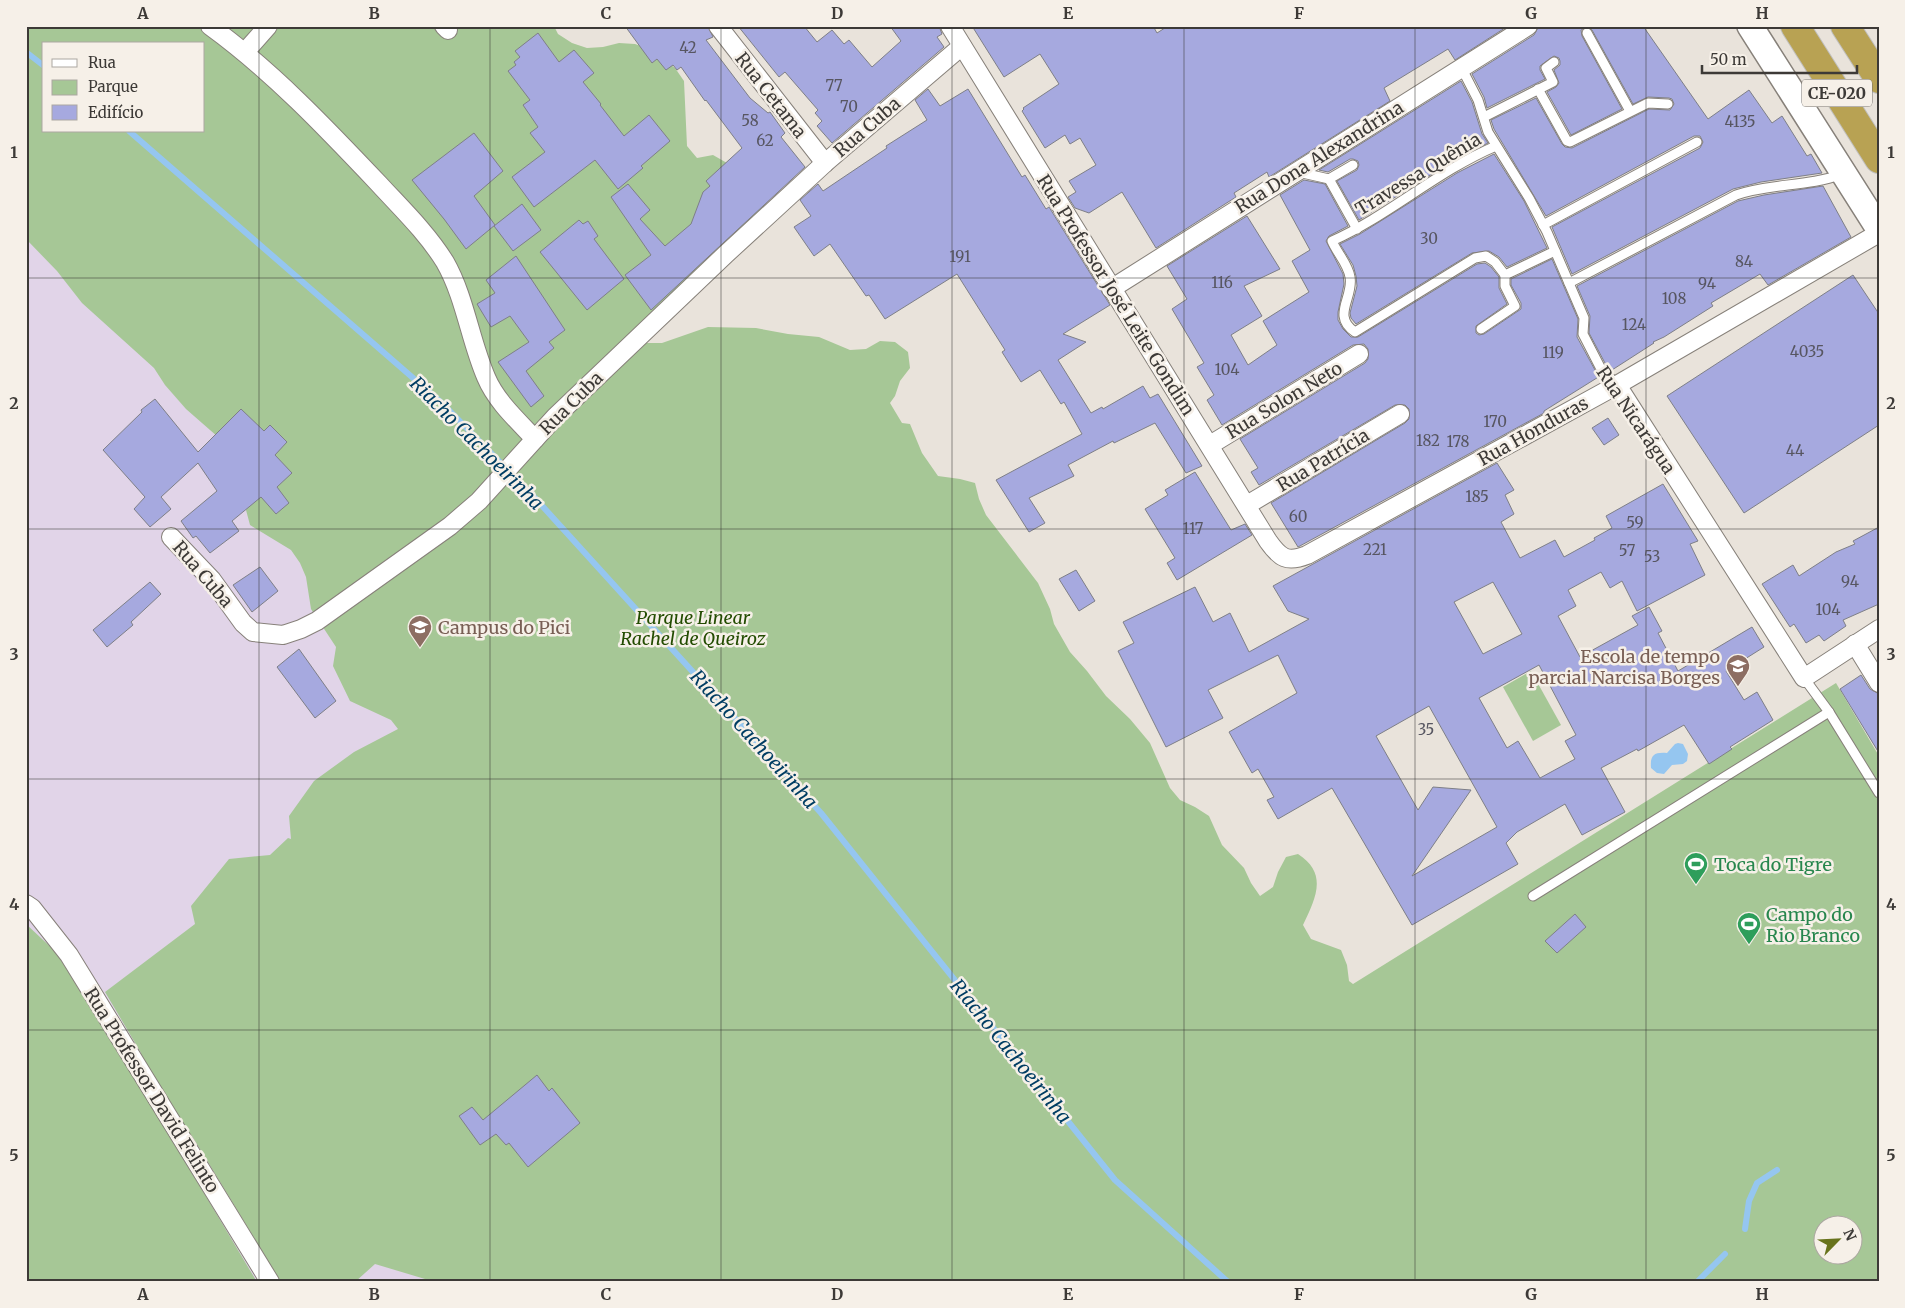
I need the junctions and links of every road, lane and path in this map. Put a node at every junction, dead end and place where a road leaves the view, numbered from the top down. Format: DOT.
graph roads {
  1 [pos="210,26"];
  2 [pos="268,26"];
  3 [pos="718,26"];
  4 [pos="950,26"];
  5 [pos="1528,26"];
  6 [pos="1750,26"];
  7 [pos="1795,26"];
  8 [pos="1845,26"];
  9 [pos="1587,33"];
  10 [pos="962,46"];
  11 [pos="245,52"];
  12 [pos="1554,62"];
  13 [pos="1461,68"];
  14 [pos="1879,79"];
  15 [pos="1538,90"];
  16 [pos="1668,104"];
  17 [pos="1630,111"];
  18 [pos="1484,117"];
  19 [pos="1697,142"];
  20 [pos="1496,146"];
  21 [pos="1879,159"];
  22 [pos="825,163"];
  23 [pos="1353,165"];
  24 [pos="1295,172"];
  25 [pos="1844,173"];
  26 [pos="1329,178"];
  27 [pos="1543,225"];
  28 [pos="1357,229"];
  29 [pos="1879,229"];
  30 [pos="1879,233"];
  31 [pos="1555,251"];
  32 [pos="1505,275"];
  33 [pos="1569,283"];
  34 [pos="1111,289"];
  35 [pos="1481,329"];
  36 [pos="1359,354"];
  37 [pos="1617,385"];
  38 [pos="1400,414"];
  39 [pos="532,443"];
  40 [pos="1210,445"];
  41 [pos="1247,505"];
  42 [pos="170,537"];
  43 [pos="1286,558"];
  44 [pos="1879,629"];
  45 [pos="1855,644"];
  46 [pos="1804,678"];
  47 [pos="1879,683"];
  48 [pos="1829,712"];
  49 [pos="1879,793"];
  50 [pos="1533,896"];
  51 [pos="26,904"];
  52 [pos="270,1282"];
  1 -- 11 [label="street"];
  2 -- 11 [label="street"];
  3 -- 22 [label="street, Rua Cetama"];
  4 -- 10 [label="street, Rua Professor José Leite Gondim"];
  5 -- 13 [label="street, Rua Dona Alexandrina"];
  6 -- 25 [label="main road"];
  7 -- 21 [label="highway, CE-020"];
  8 -- 14 [label="highway, CE-020"];
  9 -- 17 [label="lane"];
  10 -- 22 [label="street, Rua Cuba"];
  10 -- 34 [label="street, Rua Professor José Leite Gondim"];
  11 -- 39 [label="street"];
  12 -- 15 [label="lane"];
  13 -- 18 [label="lane, Rua Nicarágua"];
  13 -- 24 [label="street, Rua Dona Alexandrina"];
  15 -- 17 [label="lane"];
  15 -- 18 [label="lane"];
  16 -- 17 [label="lane"];
  18 -- 20 [label="lane, Rua Nicarágua"];
  19 -- 27 [label="lane"];
  20 -- 27 [label="lane, Rua Nicarágua"];
  20 -- 28 [label="lane, Travessa Quênia"];
  22 -- 39 [label="street, Rua Cuba"];
  23 -- 26 [label="lane"];
  24 -- 26 [label="lane"];
  24 -- 34 [label="street, Rua Dona Alexandrina"];
  25 -- 29 [label="main road"];
  25 -- 33 [label="lane"];
  26 -- 28 [label="lane"];
  27 -- 31 [label="lane, Rua Nicarágua"];
  28 -- 32 [label="lane, Travessa Quênia"];
  30 -- 37 [label="street, Rua Honduras"];
  31 -- 32 [label="lane"];
  31 -- 33 [label="lane, Rua Nicarágua"];
  32 -- 35 [label="lane"];
  33 -- 37 [label="lane, Rua Nicarágua"];
  34 -- 40 [label="street, Rua Professor José Leite Gondim"];
  36 -- 40 [label="street, Rua Solon Neto"];
  37 -- 43 [label="street, Rua Honduras"];
  37 -- 46 [label="street, Rua Nicarágua"];
  38 -- 41 [label="street, Rua Patrícia"];
  39 -- 42 [label="street, Rua Cuba"];
  40 -- 41 [label="street, Rua Professor José Leite Gondim"];
  41 -- 43 [label="street, Rua Professor José Leite Gondim"];
  44 -- 45 [label="street"];
  45 -- 46 [label="street"];
  45 -- 47 [label="street"];
  46 -- 48 [label="lane"];
  48 -- 49 [label="lane"];
  48 -- 50 [label="lane"];
  51 -- 52 [label="street, Rua Professor David Felinto"];
}
